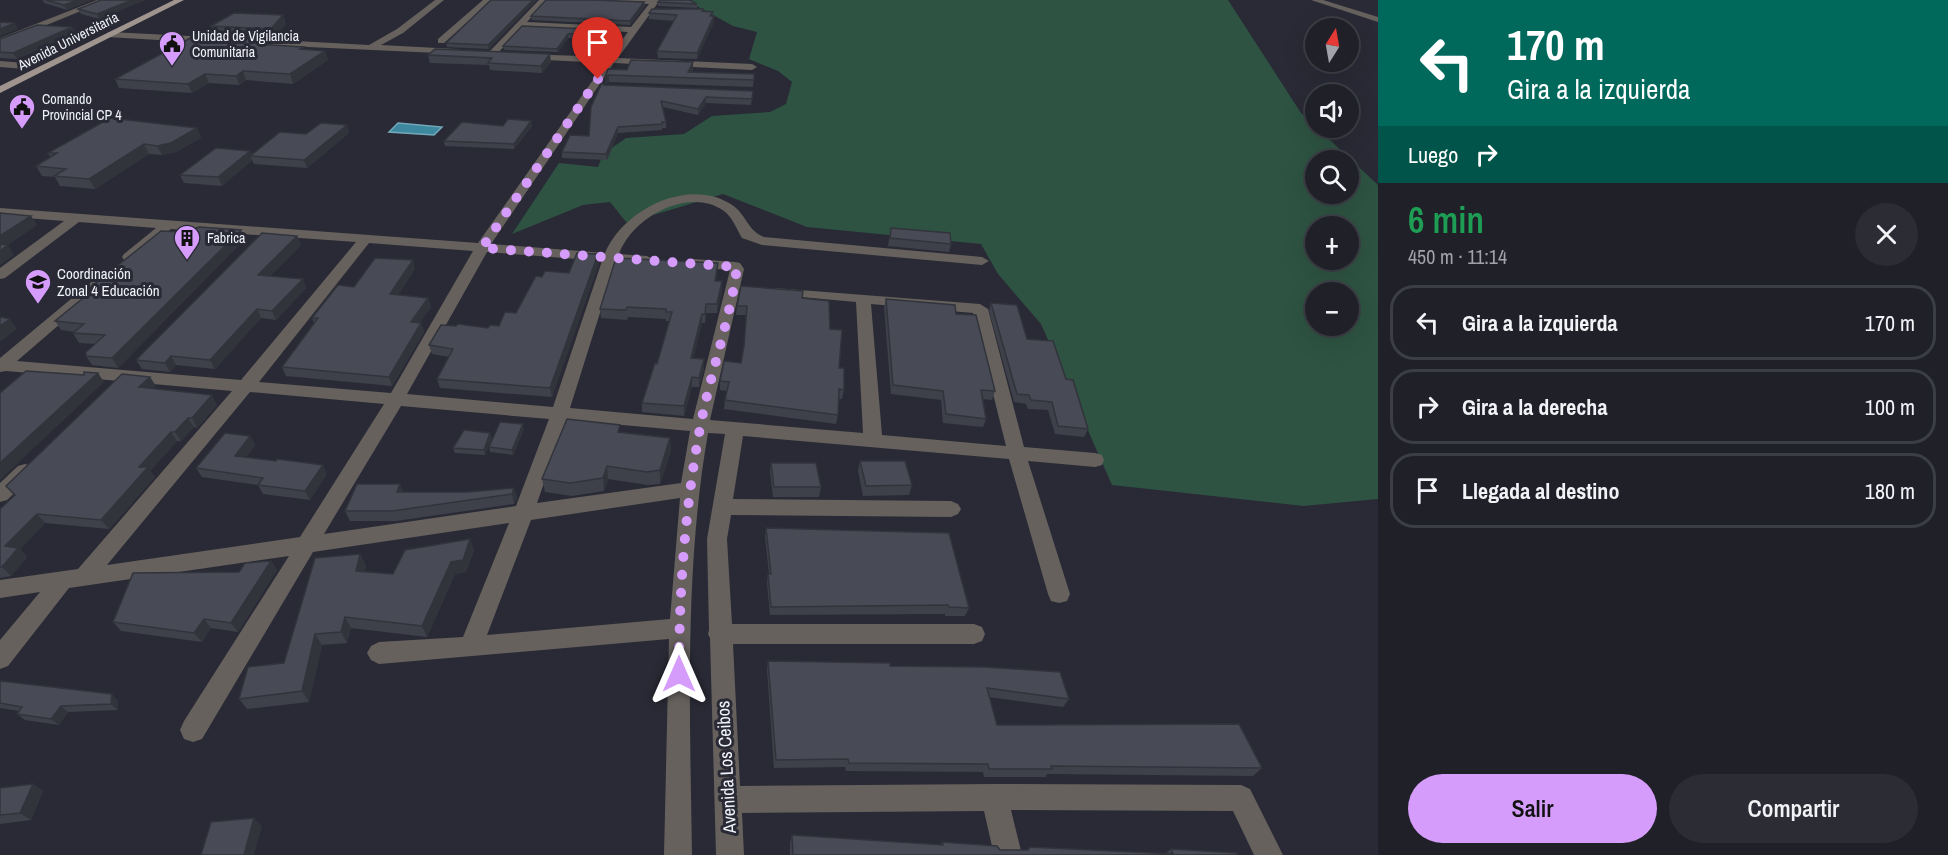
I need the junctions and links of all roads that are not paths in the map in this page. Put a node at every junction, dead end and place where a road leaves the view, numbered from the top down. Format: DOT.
graph roads {
  1 [pos="162,0"];
  2 [pos="180,0"];
  3 [pos="440,0"];
  4 [pos="488,0"];
  5 [pos="543,0"];
  6 [pos="596,0"];
  7 [pos="1315,0"];
  8 [pos="95,1"];
  9 [pos="654,6"];
  10 [pos="589,9"];
  11 [pos="581,18"];
  12 [pos="1378,20"];
  13 [pos="520,24"];
  14 [pos="574,27"];
  15 [pos="634,30"];
  16 [pos="110,35"];
  17 [pos="217,40"];
  18 [pos="0,41"];
  19 [pos="229,41"];
  20 [pos="441,41"];
  21 [pos="372,48"];
  22 [pos="470,53"];
  23 [pos="481,53"];
  24 [pos="492,54"];
  25 [pos="503,54"];
  26 [pos="514,55"];
  27 [pos="612,60"];
  28 [pos="0,63"];
  29 [pos="25,66"];
  30 [pos="752,67"];
  31 [pos="0,78"];
  32 [pos="0,90"];
  33 [pos="0,212"];
  34 [pos="77,217"];
  35 [pos="168,224"];
  36 [pos="264,231"];
  37 [pos="366,239"];
  38 [pos="247,248"];
  39 [pos="482,248"];
  40 [pos="611,257"];
  41 [pos="656,261"];
  42 [pos="982,261"];
  43 [pos="679,262"];
  44 [pos="0,275"];
  45 [pos="768,291"];
  46 [pos="863,299"];
  47 [pos="139,358"];
  48 [pos="1,366"];
  49 [pos="123,376"];
  50 [pos="246,386"];
  51 [pos="106,392"];
  52 [pos="396,399"];
  53 [pos="560,414"];
  54 [pos="700,426"];
  55 [pos="735,429"];
  56 [pos="873,441"];
  57 [pos="1017,454"];
  58 [pos="1095,460"];
  59 [pos="33,463"];
  60 [pos="690,489"];
  61 [pos="0,495"];
  62 [pos="722,507"];
  63 [pos="951,509"];
  64 [pos="522,513"];
  65 [pos="305,546"];
  66 [pos="84,577"];
  67 [pos="62,580"];
  68 [pos="0,589"];
  69 [pos="1059,594"];
  70 [pos="679,628"];
  71 [pos="719,634"];
  72 [pos="975,634"];
  73 [pos="471,647"];
  74 [pos="379,652"];
  75 [pos="0,658"];
  76 [pos="193,730"];
  77 [pos="994,797"];
  78 [pos="727,800"];
  79 [pos="678,855"];
  80 [pos="730,855"];
  81 [pos="1008,855"];
  82 [pos="1269,855"];
  1 -- 29 [label="main road, Avenida Universitaria"];
  2 -- 16 [label="main road, Avenida Universitaria"];
  3 -- 21 [label="street"];
  4 -- 20 [label="street"];
  5 -- 13 [label="street"];
  6 -- 9 [label="street"];
  6 -- 10 [label="street"];
  7 -- 12 [label="street"];
  8 -- 18 [label="street"];
  9 -- 15 [label="street"];
  11 -- 14 [label="street"];
  13 -- 14 [label="street"];
  13 -- 24 [label="street"];
  14 -- 15 [label="street"];
  15 -- 27 [label="street"];
  16 -- 17 [label="street"];
  16 -- 32 [label="main road, Avenida Universitaria"];
  19 -- 21 [label="street"];
  21 -- 22 [label="street"];
  23 -- 24 [label="street"];
  24 -- 25 [label="street"];
  26 -- 27 [label="street"];
  27 -- 30 [label="street"];
  27 -- 39 [label="street"];
  28 -- 29 [label="street"];
  29 -- 31 [label="main road, Avenida Universitaria"];
  33 -- 34 [label="street"];
  34 -- 35 [label="street"];
  34 -- 44 [label="street"];
  35 -- 36 [label="street"];
  35 -- 48 [label="street"];
  36 -- 37 [label="street"];
  36 -- 38 [label="street"];
  37 -- 39 [label="street"];
  37 -- 50 [label="street"];
  39 -- 40 [label="street"];
  39 -- 52 [label="street"];
  40 -- 41 [label="street"];
  40 -- 42 [label="street"];
  40 -- 53 [label="street"];
  43 -- 54 [label="street"];
  45 -- 46 [label="street"];
  46 -- 56 [label="street"];
  46 -- 57 [label="street"];
  47 -- 49 [label="street"];
  48 -- 49 [label="street"];
  49 -- 50 [label="street"];
  49 -- 51 [label="street"];
  50 -- 52 [label="street"];
  50 -- 66 [label="street"];
  52 -- 53 [label="street"];
  52 -- 65 [label="street"];
  53 -- 54 [label="street"];
  53 -- 64 [label="street"];
  54 -- 55 [label="street"];
  54 -- 60 [label="street"];
  55 -- 56 [label="street"];
  55 -- 62 [label="street, Avenida Los Ceibos"];
  56 -- 57 [label="street"];
  57 -- 58 [label="street"];
  57 -- 69 [label="street"];
  59 -- 61 [label="street"];
  60 -- 64 [label="street"];
  60 -- 70 [label="street"];
  62 -- 63 [label="street"];
  62 -- 71 [label="street, Avenida Los Ceibos"];
  64 -- 65 [label="street"];
  64 -- 73 [label="street"];
  65 -- 66 [label="street"];
  65 -- 76 [label="street"];
  66 -- 67 [label="street"];
  67 -- 68 [label="street"];
  67 -- 75 [label="street"];
  70 -- 73 [label="street"];
  70 -- 79 [label="street"];
  71 -- 72 [label="street"];
  71 -- 78 [label="street, Avenida Los Ceibos"];
  73 -- 74 [label="street"];
  77 -- 78 [label="street"];
  77 -- 81 [label="street"];
  77 -- 82 [label="street"];
  78 -- 80 [label="street, Avenida Los Ceibos"];
}
